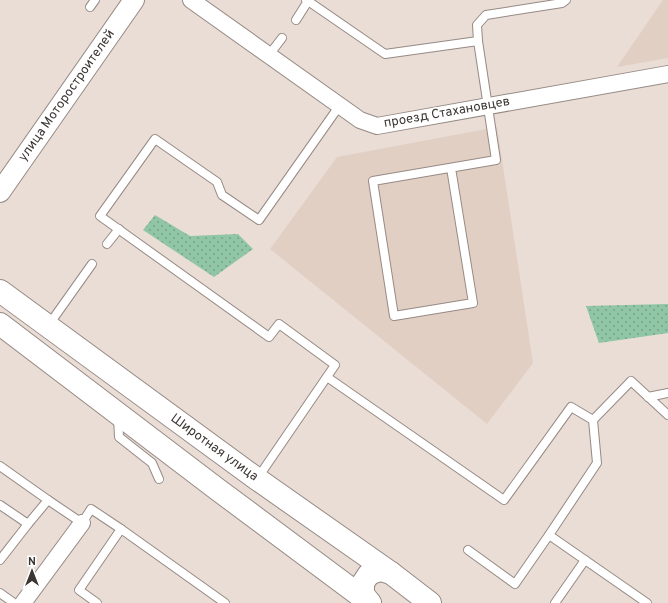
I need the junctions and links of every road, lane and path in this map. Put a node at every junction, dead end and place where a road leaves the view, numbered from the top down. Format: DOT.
graph roads {
  1 [pos="134,0"];
  2 [pos="190,0"];
  3 [pos="308,0"];
  4 [pos="566,0"];
  5 [pos="296,20"];
  6 [pos="282,38"];
  7 [pos="478,41"];
  8 [pos="269,55"];
  9 [pos="668,74"];
  10 [pos="340,105"];
  11 [pos="488,106"];
  12 [pos="451,168"];
  13 [pos="0,192"];
  14 [pos="119,229"];
  15 [pos="107,244"];
  16 [pos="92,264"];
  17 [pos="0,291"];
  18 [pos="0,324"];
  19 [pos="47,326"];
  20 [pos="326,378"];
  21 [pos="668,393"];
  22 [pos="648,397"];
  23 [pos="117,412"];
  24 [pos="668,415"];
  25 [pos="593,420"];
  26 [pos="0,466"];
  27 [pos="159,479"];
  28 [pos="257,479"];
  29 [pos="48,500"];
  30 [pos="0,505"];
  31 [pos="82,523"];
  32 [pos="28,524"];
  33 [pos="121,529"];
  34 [pos="337,535"];
  35 [pos="549,535"];
  36 [pos="468,550"];
  37 [pos="0,560"];
  38 [pos="585,560"];
  39 [pos="317,563"];
  40 [pos="391,573"];
  41 [pos="0,593"];
  42 [pos="14,603"];
  43 [pos="23,603"];
  44 [pos="97,603"];
  45 [pos="225,603"];
  46 [pos="370,603"];
  47 [pos="430,603"];
  48 [pos="555,603"];
  49 [pos="647,603"];
  1 -- 13 [label="street, улица Моторостроителей"];
  2 -- 8 [label="street, проезд Стахановцев"];
  3 -- 5 [label="lane"];
  3 -- 7 [label="lane"];
  4 -- 7 [label="lane"];
  6 -- 8 [label="lane"];
  7 -- 11 [label="lane"];
  8 -- 10 [label="street, проезд Стахановцев"];
  9 -- 11 [label="street, проезд Стахановцев"];
  10 -- 11 [label="street, проезд Стахановцев"];
  10 -- 14 [label="lane"];
  11 -- 12 [label="lane"];
  12 -- 12 [label="lane"];
  14 -- 15 [label="lane"];
  14 -- 20 [label="lane"];
  16 -- 19 [label="lane"];
  17 -- 19 [label="main road, Широтная улица"];
  18 -- 23 [label="main road"];
  19 -- 28 [label="main road, Широтная улица"];
  20 -- 25 [label="lane"];
  20 -- 28 [label="lane"];
  21 -- 22 [label="lane"];
  22 -- 24 [label="lane"];
  22 -- 25 [label="lane"];
  23 -- 27 [label="lane"];
  23 -- 39 [label="main road"];
  25 -- 35 [label="lane"];
  26 -- 29 [label="lane"];
  28 -- 34 [label="main road, Широтная улица"];
  29 -- 31 [label="lane"];
  29 -- 32 [label="lane"];
  30 -- 32 [label="lane"];
  31 -- 33 [label="lane"];
  31 -- 43 [label="street"];
  32 -- 37 [label="lane"];
  33 -- 44 [label="lane"];
  33 -- 45 [label="lane"];
  34 -- 39 [label="main road"];
  34 -- 40 [label="main road, Широтная улица"];
  35 -- 36 [label="lane"];
  35 -- 38 [label="lane"];
  38 -- 48 [label="lane"];
  38 -- 49 [label="lane"];
  39 -- 46 [label="main road"];
  40 -- 46 [label="main road"];
  40 -- 47 [label="main road, Широтная улица"];
  41 -- 42 [label="lane"];
}
